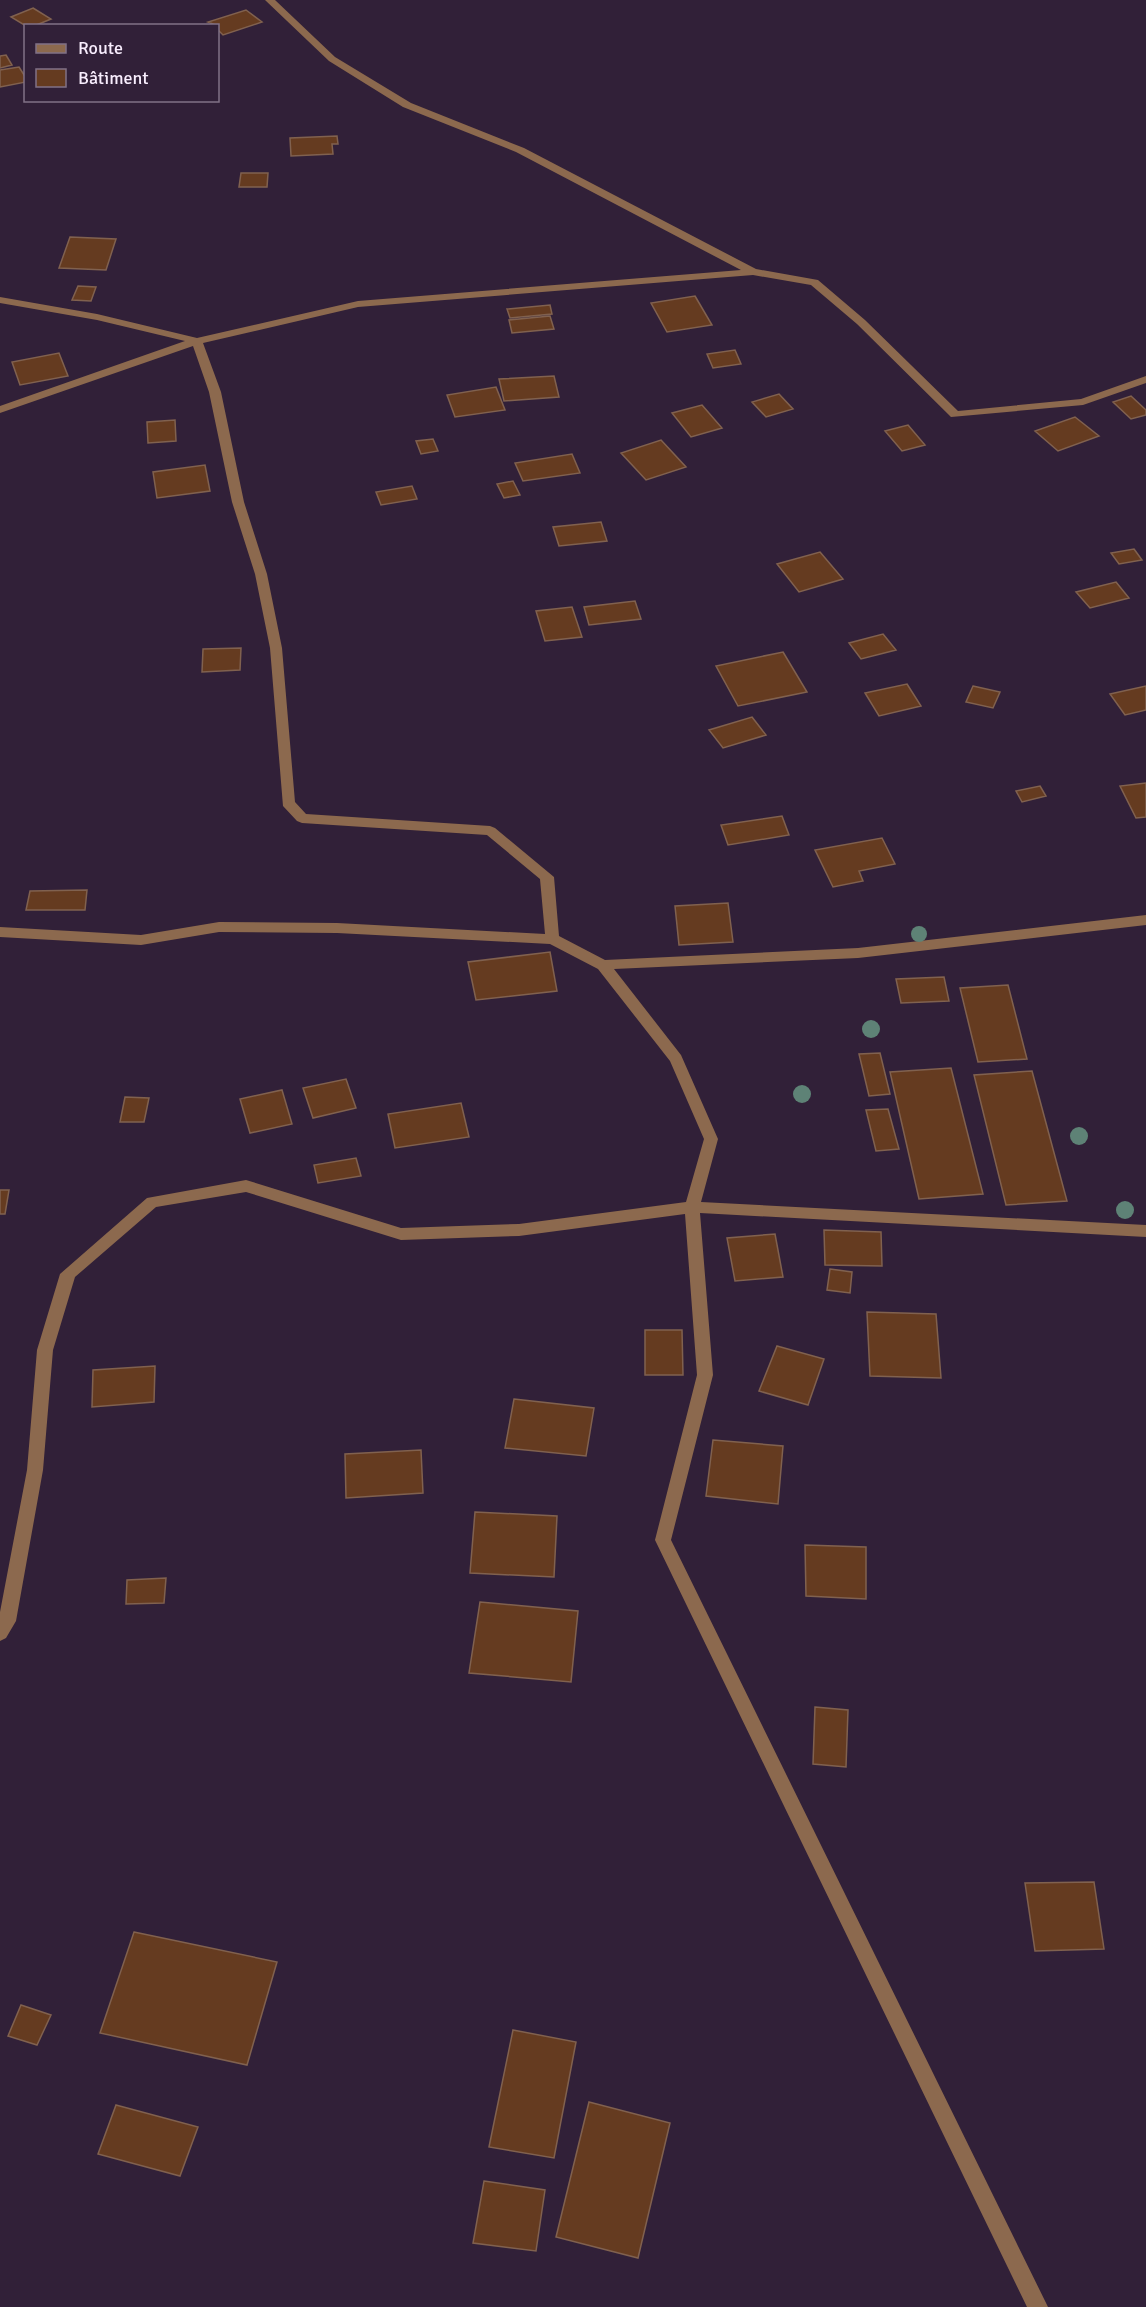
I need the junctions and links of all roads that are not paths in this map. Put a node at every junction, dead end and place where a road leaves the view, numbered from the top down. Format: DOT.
graph roads {
  1 [pos="270,0"];
  2 [pos="753,272"];
  3 [pos="0,300"];
  4 [pos="197,341"];
  5 [pos="1146,379"];
  6 [pos="0,410"];
  7 [pos="1146,920"];
  8 [pos="0,932"];
  9 [pos="552,939"];
  10 [pos="603,965"];
  11 [pos="692,1207"];
  12 [pos="1146,1231"];
  13 [pos="0,1633"];
  14 [pos="1038,2307"];
  1 -- 2 [label="street"];
  2 -- 4 [label="street"];
  2 -- 5 [label="street"];
  3 -- 4 [label="street"];
  4 -- 6 [label="street"];
  4 -- 9 [label="street"];
  7 -- 10 [label="street"];
  8 -- 9 [label="street"];
  9 -- 10 [label="street"];
  10 -- 11 [label="street"];
  11 -- 12 [label="street"];
  11 -- 13 [label="street"];
  11 -- 14 [label="street"];
}
